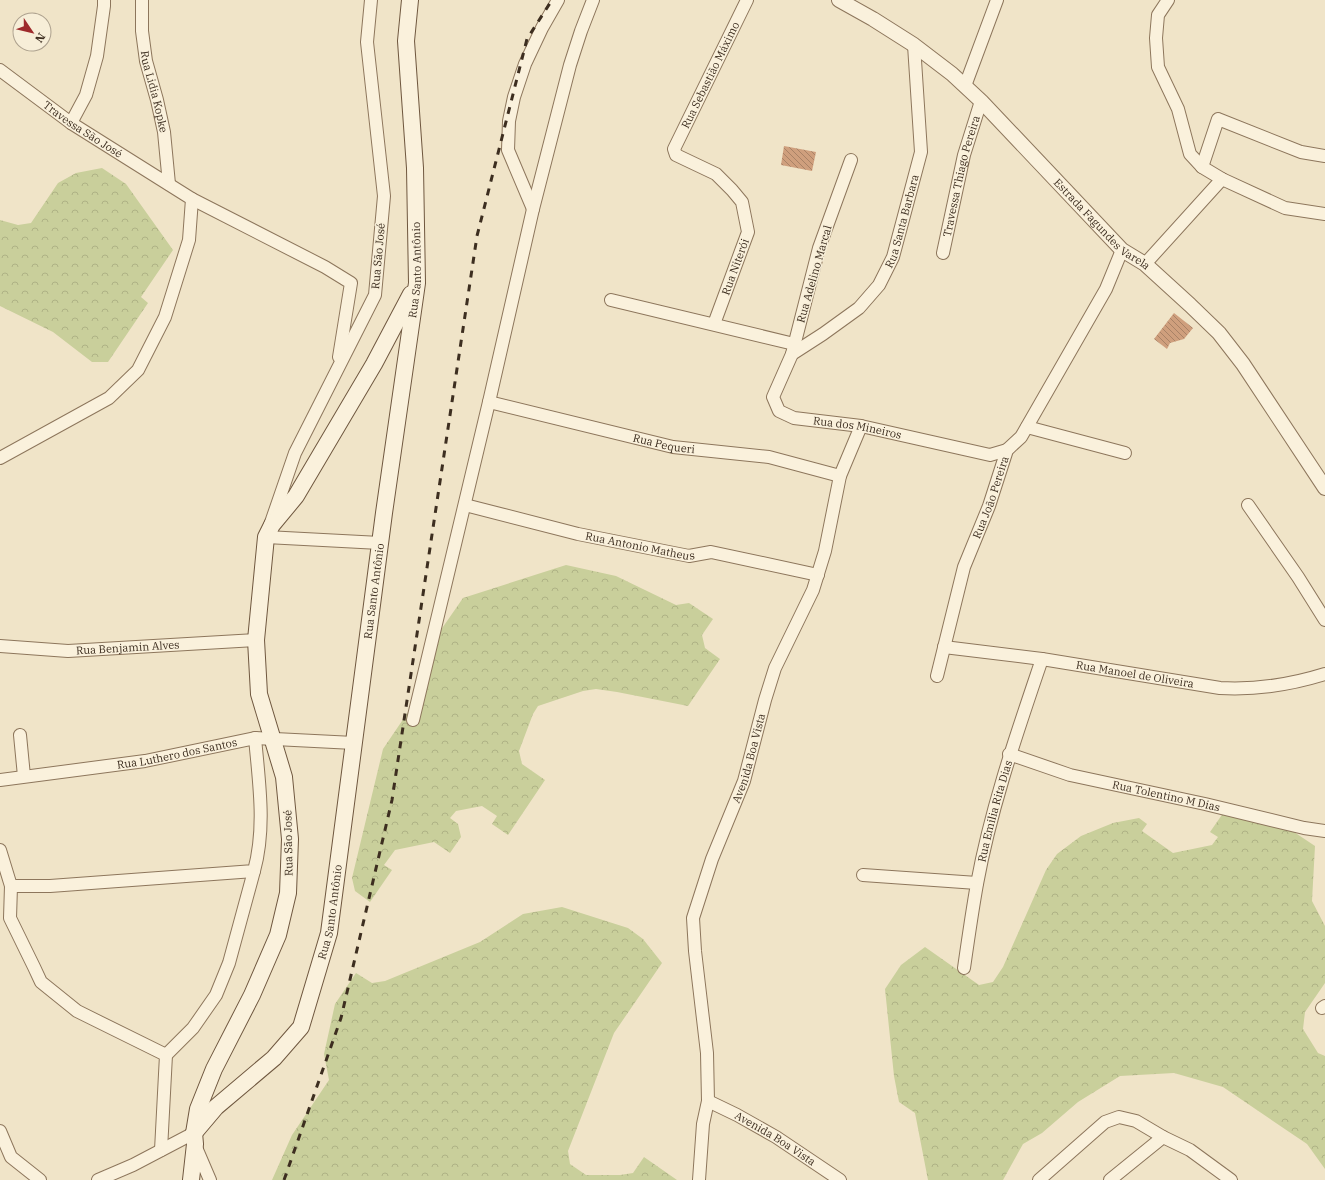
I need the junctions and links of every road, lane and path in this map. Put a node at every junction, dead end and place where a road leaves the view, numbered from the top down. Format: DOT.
graph roads {
  1 [pos="104,0"];
  2 [pos="142,0"];
  3 [pos="371,0"];
  4 [pos="410,0"];
  5 [pos="558,0"];
  6 [pos="593,0"];
  7 [pos="747,0"];
  8 [pos="838,0"];
  9 [pos="997,0"];
  10 [pos="1168,0"];
  11 [pos="914,45"];
  12 [pos="0,70"];
  13 [pos="965,86"];
  14 [pos="981,100"];
  15 [pos="71,123"];
  16 [pos="674,149"];
  17 [pos="1325,156"];
  18 [pos="850,160"];
  19 [pos="1202,168"];
  20 [pos="1222,179"];
  21 [pos="169,184"];
  22 [pos="192,199"];
  23 [pos="533,209"];
  24 [pos="1325,214"];
  25 [pos="1122,250"];
  26 [pos="943,253"];
  27 [pos="1145,264"];
  28 [pos="417,284"];
  29 [pos="611,300"];
  30 [pos="714,324"];
  31 [pos="793,349"];
  32 [pos="338,368"];
  33 [pos="489,402"];
  34 [pos="861,426"];
  35 [pos="1027,426"];
  36 [pos="1007,450"];
  37 [pos="1125,453"];
  38 [pos="0,458"];
  39 [pos="840,476"];
  40 [pos="1325,488"];
  41 [pos="1248,505"];
  42 [pos="465,506"];
  43 [pos="266,537"];
  44 [pos="380,542"];
  45 [pos="818,575"];
  46 [pos="1325,620"];
  47 [pos="256,640"];
  48 [pos="0,646"];
  49 [pos="944,647"];
  50 [pos="1042,659"];
  51 [pos="1325,674"];
  52 [pos="937,676"];
  53 [pos="413,720"];
  54 [pos="20,735"];
  55 [pos="255,738"];
  56 [pos="274,740"];
  57 [pos="354,743"];
  58 [pos="1009,754"];
  59 [pos="24,776"];
  60 [pos="0,780"];
  61 [pos="1325,831"];
  62 [pos="0,850"];
  63 [pos="254,871"];
  64 [pos="863,875"];
  65 [pos="977,883"];
  66 [pos="11,886"];
  67 [pos="964,968"];
  68 [pos="166,1055"];
  69 [pos="708,1101"];
  70 [pos="0,1131"];
  71 [pos="1162,1137"];
  72 [pos="194,1138"];
  73 [pos="161,1150"];
  74 [pos="40,1180"];
  75 [pos="98,1180"];
  76 [pos="191,1180"];
  77 [pos="210,1180"];
  78 [pos="700,1180"];
  79 [pos="840,1180"];
  80 [pos="1039,1180"];
  81 [pos="1110,1180"];
  82 [pos="1231,1180"];
  1 -- 15 [label="street"];
  2 -- 21 [label="street, Rua Lidia Kopke"];
  3 -- 32 [label="street, Rua São José"];
  4 -- 28 [label="main road, Rua Santo Antônio"];
  5 -- 23 [label="street"];
  6 -- 23 [label="street"];
  7 -- 16 [label="street, Rua Sebastião Máximo"];
  8 -- 11 [label="street, Estrada Fagundes Varela"];
  9 -- 13 [label="street"];
  10 -- 19 [label="street"];
  11 -- 13 [label="street, Estrada Fagundes Varela"];
  11 -- 31 [label="street, Rua Santa Barbara"];
  12 -- 15 [label="street, Travessa São José"];
  13 -- 14 [label="street, Estrada Fagundes Varela"];
  14 -- 25 [label="street, Estrada Fagundes Varela"];
  14 -- 26 [label="street, Travessa Thiago Pereira"];
  15 -- 21 [label="street, Travessa São José"];
  16 -- 30 [label="street, Rua Niterói"];
  17 -- 19 [label="street"];
  18 -- 31 [label="street, Rua Adelino Marcal"];
  19 -- 20 [label="street"];
  20 -- 24 [label="street"];
  20 -- 27 [label="street"];
  21 -- 22 [label="street, Travessa São José"];
  22 -- 32 [label="street, Travessa São José"];
  22 -- 38 [label="street"];
  23 -- 33 [label="street"];
  25 -- 27 [label="street, Estrada Fagundes Varela"];
  25 -- 35 [label="street, Rua João Pereira"];
  27 -- 40 [label="street, Estrada Fagundes Varela"];
  28 -- 43 [label="main road, Rua São José"];
  28 -- 44 [label="main road, Rua Santo Antônio"];
  29 -- 30 [label="street"];
  30 -- 31 [label="street"];
  31 -- 34 [label="street, Rua dos Mineiros"];
  32 -- 43 [label="street, Rua São José"];
  33 -- 39 [label="street, Rua Pequeri"];
  33 -- 42 [label="street"];
  34 -- 36 [label="street, Rua dos Mineiros"];
  34 -- 39 [label="street, Avenida Boa Vista"];
  35 -- 36 [label="street, Rua João Pereira"];
  35 -- 37 [label="street"];
  36 -- 49 [label="street, Rua João Pereira"];
  39 -- 45 [label="street, Avenida Boa Vista"];
  41 -- 46 [label="street"];
  42 -- 45 [label="street, Rua Antonio Matheus"];
  42 -- 53 [label="street"];
  43 -- 44 [label="street"];
  43 -- 47 [label="main road, Rua São José"];
  44 -- 57 [label="main road, Rua Santo Antônio"];
  45 -- 69 [label="street, Avenida Boa Vista"];
  47 -- 48 [label="street, Rua Benjamin Alves"];
  47 -- 56 [label="main road, Rua São José"];
  49 -- 50 [label="street, Rua Manoel de Oliveira"];
  49 -- 52 [label="street, Rua João Pereira"];
  50 -- 51 [label="street, Rua Manoel de Oliveira"];
  50 -- 58 [label="street, Rua Emilia Rita Dias"];
  54 -- 59 [label="street"];
  55 -- 56 [label="street, Rua Luthero dos Santos"];
  55 -- 59 [label="street, Rua Luthero dos Santos"];
  55 -- 63 [label="street"];
  56 -- 57 [label="street, Rua Luthero dos Santos"];
  56 -- 72 [label="main road, Rua São José"];
  57 -- 72 [label="main road, Rua Santo Antônio"];
  58 -- 61 [label="street, Rua Tolentino M Dias"];
  58 -- 65 [label="street, Rua Emilia Rita Dias"];
  59 -- 60 [label="street, Rua Luthero dos Santos"];
  62 -- 66 [label="street"];
  63 -- 66 [label="street"];
  63 -- 68 [label="street"];
  64 -- 65 [label="street"];
  65 -- 67 [label="street, Rua Emilia Rita Dias"];
  66 -- 68 [label="street"];
  68 -- 73 [label="street"];
  69 -- 78 [label="street, Avenida Boa Vista"];
  69 -- 79 [label="street, Avenida Boa Vista"];
  70 -- 74 [label="street"];
  71 -- 80 [label="street"];
  71 -- 81 [label="street"];
  71 -- 82 [label="street"];
  72 -- 73 [label="street"];
  72 -- 76 [label="main road, Rua São José"];
  72 -- 77 [label="street"];
  73 -- 75 [label="street"];
}
